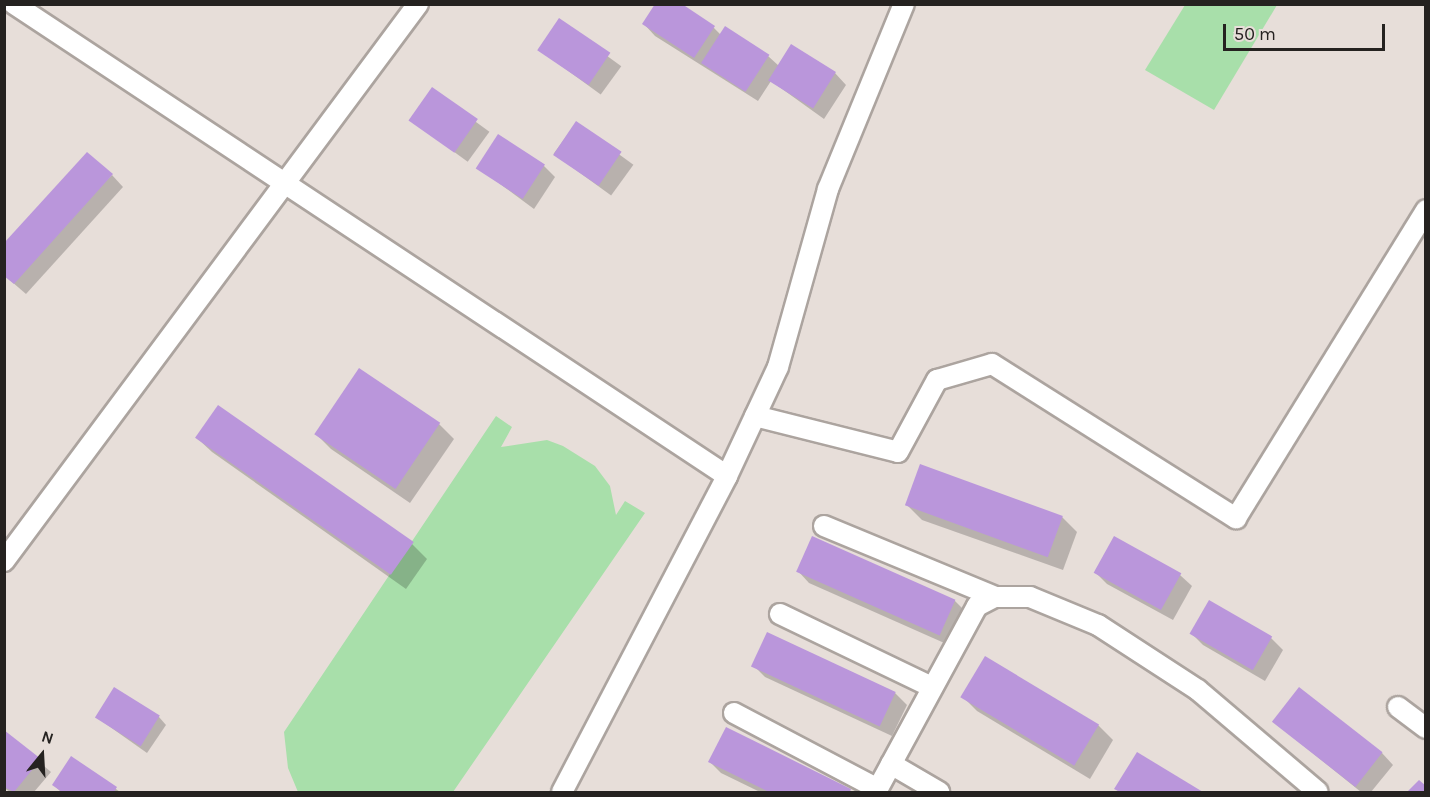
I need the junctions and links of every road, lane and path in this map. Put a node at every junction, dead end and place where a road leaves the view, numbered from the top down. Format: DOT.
graph roads {
  1 [pos="14,4"];
  2 [pos="418,4"];
  3 [pos="904,4"];
  4 [pos="285,186"];
  5 [pos="1425,210"];
  6 [pos="755,416"];
  7 [pos="727,476"];
  8 [pos="824,526"];
  9 [pos="4,561"];
  10 [pos="995,597"];
  11 [pos="780,614"];
  12 [pos="932,687"];
  13 [pos="1398,706"];
  14 [pos="734,713"];
  15 [pos="1425,728"];
  16 [pos="891,764"];
  17 [pos="877,790"];
  18 [pos="562,792"];
  19 [pos="939,792"];
  20 [pos="1318,792"];
  1 -- 4 [label="street"];
  2 -- 4 [label="street"];
  3 -- 6 [label="street"];
  4 -- 7 [label="street"];
  4 -- 9 [label="street"];
  5 -- 6 [label="street"];
  6 -- 7 [label="street"];
  7 -- 18 [label="street"];
  8 -- 10 [label="street"];
  10 -- 12 [label="street"];
  10 -- 20 [label="street"];
  11 -- 12 [label="street"];
  12 -- 16 [label="street"];
  13 -- 15 [label="street"];
  14 -- 17 [label="street"];
  16 -- 17 [label="street"];
  16 -- 19 [label="street"];
}
